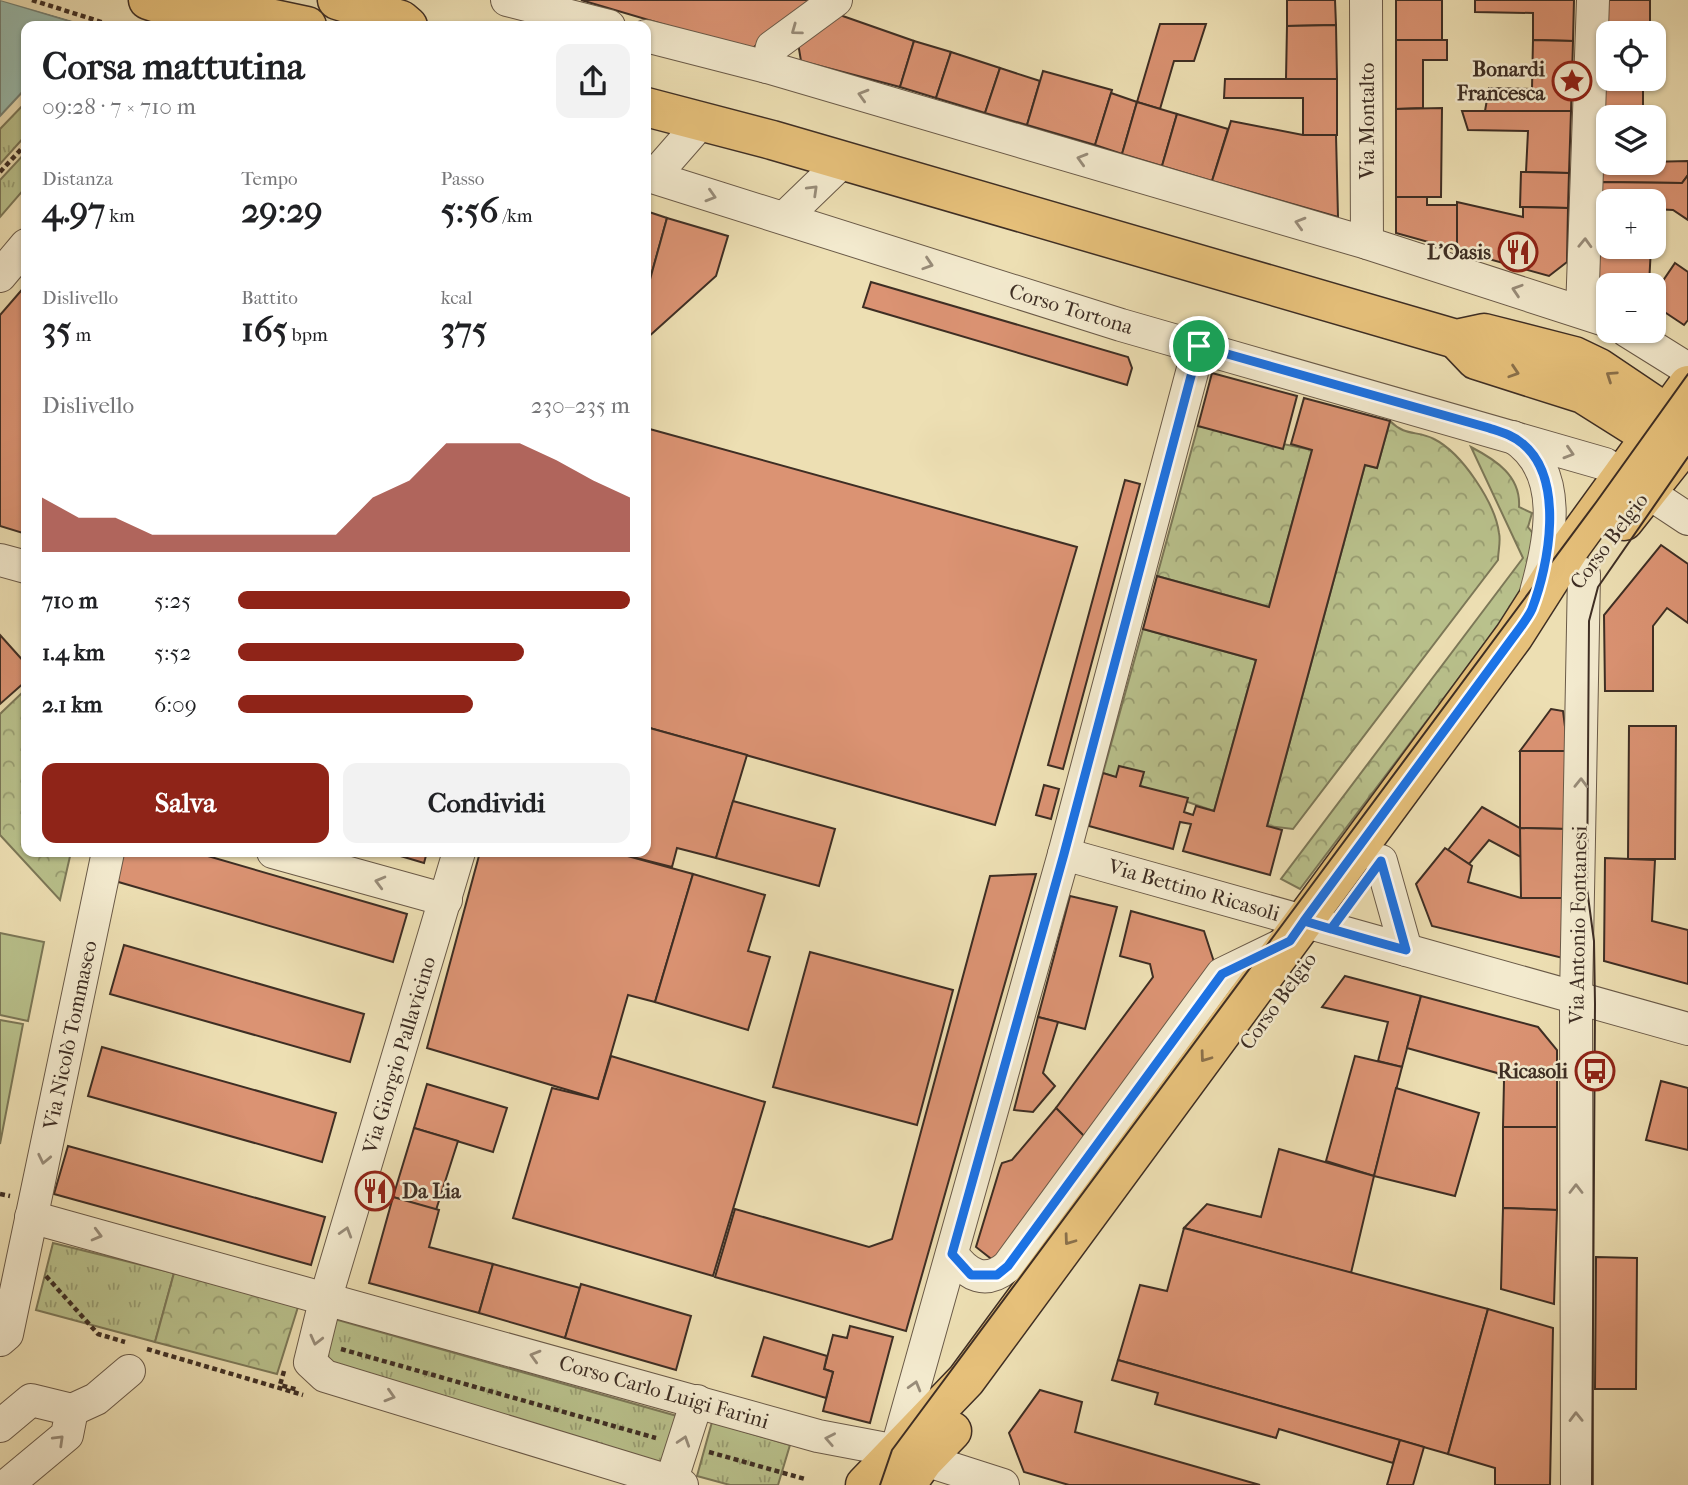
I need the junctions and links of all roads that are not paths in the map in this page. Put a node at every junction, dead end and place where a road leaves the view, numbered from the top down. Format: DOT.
graph roads {
  1 [pos="148,0"];
  2 [pos="337,0"];
  3 [pos="507,0"];
  4 [pos="836,0"];
  5 [pos="1366,0"];
  6 [pos="1593,0"];
  7 [pos="229,12"];
  8 [pos="279,21"];
  9 [pos="402,21"];
  10 [pos="589,21"];
  11 [pos="651,37"];
  12 [pos="767,66"];
  13 [pos="651,108"];
  14 [pos="702,121"];
  15 [pos="843,161"];
  16 [pos="651,174"];
  17 [pos="651,177"];
  18 [pos="784,218"];
  19 [pos="1367,243"];
  20 [pos="21,251"];
  21 [pos="0,276"];
  22 [pos="1595,316"];
  23 [pos="1646,343"];
  24 [pos="1199,346"];
  25 [pos="1688,369"];
  26 [pos="1678,431"];
  27 [pos="1509,435"];
  28 [pos="1636,483"];
  29 [pos="1688,519"];
  30 [pos="0,560"];
  31 [pos="21,566"];
  32 [pos="1584,574"];
  33 [pos="1531,610"];
  34 [pos="1064,854"];
  35 [pos="107,857"];
  36 [pos="291,857"];
  37 [pos="458,857"];
  38 [pos="1381,861"];
  39 [pos="446,900"];
  40 [pos="1308,931"];
  41 [pos="1406,950"];
  42 [pos="1576,998"];
  43 [pos="1688,1029"];
  44 [pos="32,1217"];
  45 [pos="952,1254"];
  46 [pos="326,1297"];
  47 [pos="0,1340"];
  48 [pos="129,1371"];
  49 [pos="697,1401"];
  50 [pos="72,1410"];
  51 [pos="0,1426"];
  52 [pos="901,1473"];
  53 [pos="677,1483"];
  54 [pos="7,1485"];
  55 [pos="865,1485"];
  56 [pos="1003,1485"];
  57 [pos="1577,1485"];
  1 -- 7 [label="main road"];
  2 -- 9 [label="main road"];
  3 -- 10 [label="street"];
  4 -- 12 [label="street, one-way"];
  5 -- 19 [label="street, Via Montalto"];
  22 -- 6 [label="street, one-way"];
  7 -- 8 [label="main road"];
  11 -- 12 [label="street"];
  19 -- 12 [label="street, one-way"];
  13 -- 14 [label="main road"];
  14 -- 15 [label="main road"];
  14 -- 16 [label="street"];
  18 -- 15 [label="street, one-way"];
  15 -- 26 [label="main road"];
  17 -- 18 [label="street, Corso Tortona, one-way"];
  18 -- 24 [label="street, Corso Tortona, one-way"];
  22 -- 19 [label="street, one-way"];
  20 -- 21 [label="street"];
  23 -- 25 [label="street"];
  24 -- 27 [label="street, Corso Tortona"];
  24 -- 34 [label="street"];
  26 -- 28 [label="main road, Corso Belgio"];
  27 -- 28 [label="street, Corso Tortona, one-way"];
  27 -- 33 [label="street"];
  28 -- 29 [label="street, Corso Tortona"];
  28 -- 32 [label="main road, Corso Belgio"];
  28 -- 33 [label="main road, Corso Belgio"];
  30 -- 31 [label="street"];
  32 -- 38 [label="main road, Corso Belgio"];
  42 -- 32 [label="street, Via Antonio Fontanesi, one-way"];
  33 -- 40 [label="main road, Corso Belgio"];
  34 -- 40 [label="street, Via Bettino Ricasoli"];
  34 -- 45 [label="street"];
  35 -- 44 [label="street, Via Nicolò Tommaseo, one-way"];
  39 -- 36 [label="street, one-way"];
  37 -- 39 [label="street, Via Giorgio Pallavicino"];
  38 -- 40 [label="main road, Corso Belgio"];
  38 -- 41 [label="street"];
  46 -- 39 [label="street, Via Giorgio Pallavicino, one-way"];
  40 -- 41 [label="street, Via Bettino Ricasoli"];
  40 -- 45 [label="street, Corso Belgio"];
  40 -- 52 [label="main road, Corso Belgio"];
  41 -- 42 [label="street, Via Bettino Ricasoli"];
  42 -- 43 [label="street, Via Bettino Ricasoli"];
  57 -- 42 [label="street, Via Antonio Fontanesi, one-way"];
  44 -- 46 [label="street, Corso Carlo Luigi Farini, one-way"];
  44 -- 47 [label="street, Via Nicolò Tommaseo"];
  52 -- 45 [label="street, one-way"];
  49 -- 46 [label="street, Corso Carlo Luigi Farini, one-way"];
  46 -- 53 [label="street, one-way"];
  48 -- 50 [label="street"];
  52 -- 49 [label="street, Corso Carlo Luigi Farini, one-way"];
  53 -- 49 [label="street, one-way"];
  50 -- 51 [label="street"];
  54 -- 50 [label="street, one-way"];
  52 -- 55 [label="main road, Corso Belgio"];
  52 -- 56 [label="street, Corso Carlo Luigi Farini"];
}
